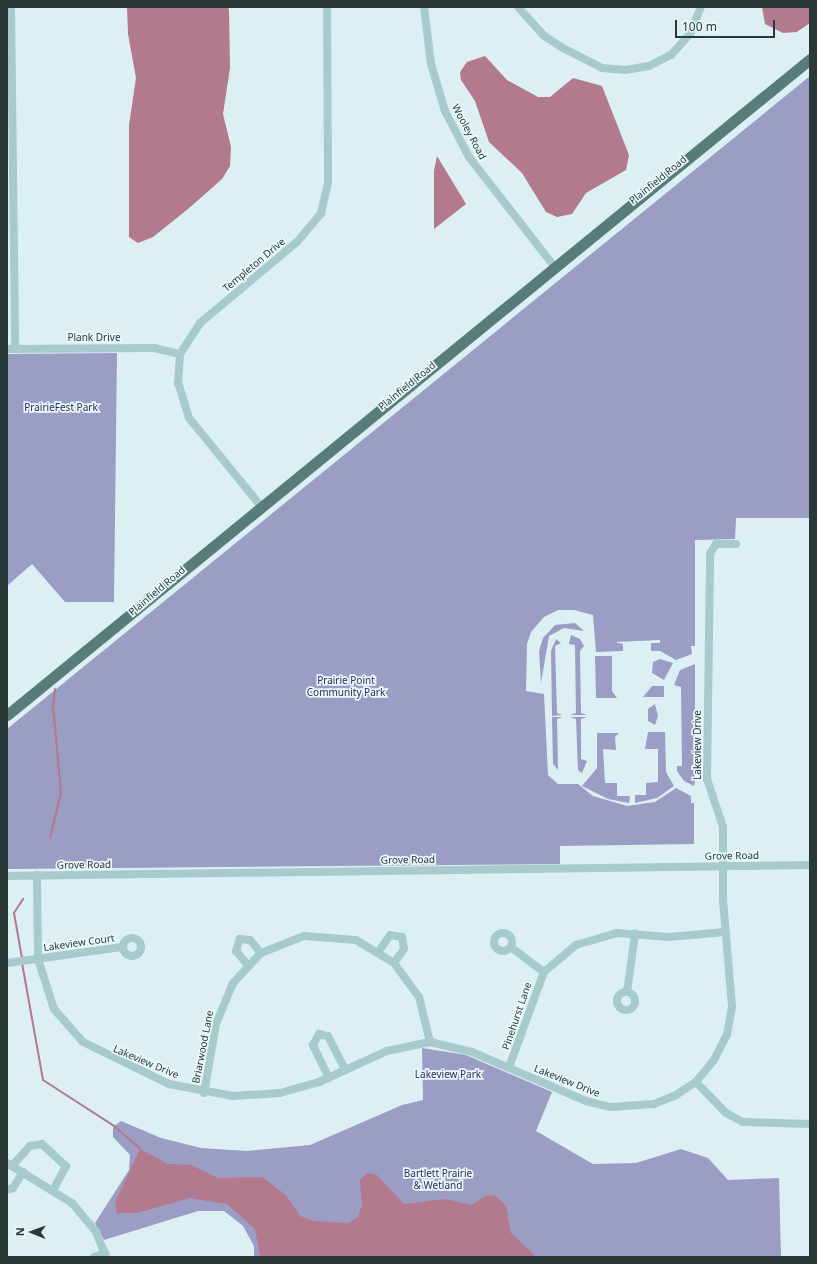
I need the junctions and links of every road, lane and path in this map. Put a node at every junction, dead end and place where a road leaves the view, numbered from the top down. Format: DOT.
graph roads {
  1 [pos="11,7"];
  2 [pos="327,7"];
  3 [pos="424,7"];
  4 [pos="518,7"];
  5 [pos="701,7"];
  6 [pos="810,59"];
  7 [pos="554,266"];
  8 [pos="11,349"];
  9 [pos="180,354"];
  10 [pos="260,505"];
  11 [pos="736,544"];
  12 [pos="7,715"];
  13 [pos="810,865"];
  14 [pos="723,866"];
  15 [pos="36,875"];
  16 [pos="7,876"];
  17 [pos="725,932"];
  18 [pos="635,934"];
  19 [pos="122,947"];
  20 [pos="512,948"];
  21 [pos="379,951"];
  22 [pos="261,953"];
  23 [pos="38,959"];
  24 [pos="7,963"];
  25 [pos="394,963"];
  26 [pos="248,964"];
  27 [pos="544,972"];
  28 [pos="627,992"];
  29 [pos="430,1042"];
  30 [pos="509,1068"];
  31 [pos="345,1070"];
  32 [pos="329,1078"];
  33 [pos="696,1082"];
  34 [pos="204,1093"];
  35 [pos="810,1124"];
  36 [pos="8,1164"];
  37 [pos="23,1172"];
  38 [pos="54,1189"];
  39 [pos="7,1190"];
  40 [pos="106,1255"];
  41 [pos="94,1257"];
  1 -- 8 [label="street"];
  2 -- 9 [label="street, Templeton Drive"];
  3 -- 7 [label="street, Wooley Road"];
  4 -- 5 [label="street"];
  6 -- 7 [label="main road, Plainfield Road"];
  7 -- 10 [label="main road, Plainfield Road"];
  8 -- 9 [label="street, Plank Drive"];
  9 -- 10 [label="street, Templeton Drive"];
  10 -- 12 [label="main road, Plainfield Road"];
  11 -- 14 [label="street, Lakeview Drive"];
  13 -- 14 [label="street, Grove Road"];
  14 -- 15 [label="street, Grove Road"];
  14 -- 17 [label="street, Lakeview Drive"];
  15 -- 16 [label="street, Grove Road"];
  15 -- 23 [label="street, Lakeview Drive"];
  17 -- 18 [label="street, Pinehurst Lane"];
  17 -- 33 [label="street, Lakeview Drive"];
  18 -- 27 [label="street, Pinehurst Lane"];
  18 -- 28 [label="street"];
  19 -- 23 [label="street, Lakeview Court"];
  20 -- 27 [label="street"];
  21 -- 22 [label="street, Briarwood Lane"];
  21 -- 25 [label="street, Briarwood Lane"];
  21 -- 25 [label="street"];
  22 -- 26 [label="street, Briarwood Lane"];
  22 -- 26 [label="street"];
  23 -- 24 [label="street, Lakeview Court"];
  23 -- 34 [label="street, Lakeview Drive"];
  25 -- 29 [label="street, Briarwood Lane"];
  26 -- 34 [label="street, Briarwood Lane"];
  27 -- 30 [label="street, Pinehurst Lane"];
  29 -- 30 [label="street, Lakeview Drive"];
  29 -- 31 [label="street, Lakeview Drive"];
  30 -- 33 [label="street, Lakeview Drive"];
  31 -- 32 [label="street, Lakeview Drive"];
  31 -- 32 [label="street"];
  32 -- 34 [label="street, Lakeview Drive"];
  33 -- 35 [label="street"];
  36 -- 37 [label="street"];
  36 -- 38 [label="street"];
  37 -- 38 [label="street"];
  37 -- 39 [label="street"];
  38 -- 40 [label="street"];
  40 -- 41 [label="street"];
}
